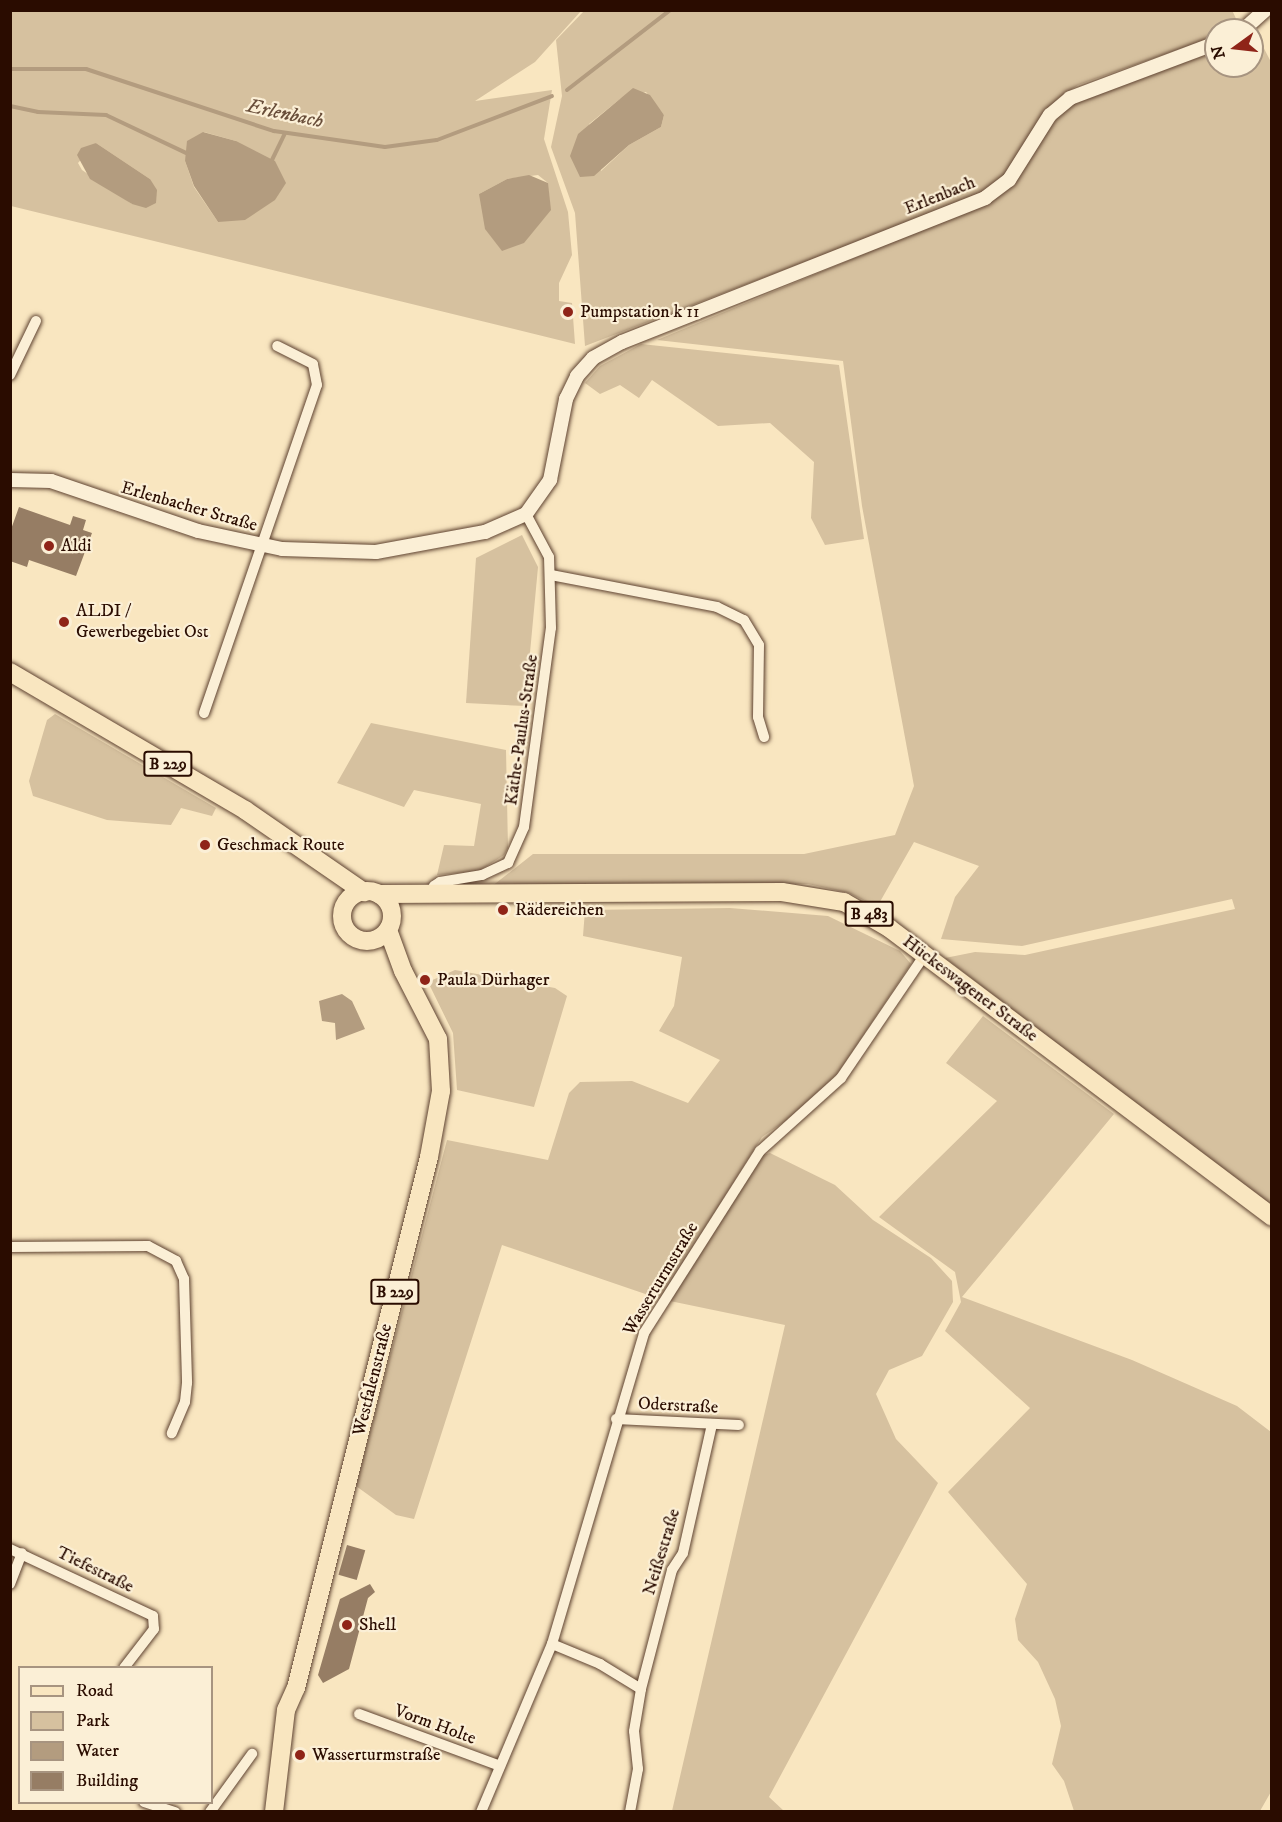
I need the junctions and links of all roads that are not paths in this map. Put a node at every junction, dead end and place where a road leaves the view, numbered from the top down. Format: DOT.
graph roads {
  1 [pos="1204,48"];
  2 [pos="707,310"];
  3 [pos="36,321"];
  4 [pos="278,346"];
  5 [pos="10,375"];
  6 [pos="10,480"];
  7 [pos="526,513"];
  8 [pos="260,547"];
  9 [pos="551,575"];
  10 [pos="10,672"];
  11 [pos="204,712"];
  12 [pos="764,737"];
  13 [pos="324,866"];
  14 [pos="372,893"];
  15 [pos="428,897"];
  16 [pos="345,905"];
  17 [pos="390,922"];
  18 [pos="369,942"];
  19 [pos="924,956"];
  20 [pos="403,971"];
  21 [pos="1272,1217"];
  22 [pos="10,1247"];
  23 [pos="616,1419"];
  24 [pos="712,1424"];
  25 [pos="739,1425"];
  26 [pos="172,1433"];
  27 [pos="10,1549"];
  28 [pos="22,1553"];
  29 [pos="10,1584"];
  30 [pos="552,1644"];
  31 [pos="126,1666"];
  32 [pos="296,1688"];
  33 [pos="641,1689"];
  34 [pos="359,1714"];
  35 [pos="252,1754"];
  36 [pos="500,1766"];
  37 [pos="147,1804"];
  38 [pos="175,1812"];
  39 [pos="210,1812"];
  40 [pos="274,1812"];
  41 [pos="284,1812"];
  42 [pos="482,1812"];
  43 [pos="630,1812"];
  1 -- 2 [label="street, Erlenbach"];
  2 -- 7 [label="street, Erlenbacher Straße"];
  3 -- 5 [label="street"];
  4 -- 8 [label="street"];
  6 -- 8 [label="street, Erlenbacher Straße"];
  7 -- 8 [label="street, Erlenbacher Straße"];
  7 -- 9 [label="street, Käthe-Paulus-Straße"];
  8 -- 11 [label="street"];
  9 -- 12 [label="street"];
  9 -- 15 [label="street, Käthe-Paulus-Straße"];
  10 -- 13 [label="main road, B 229"];
  13 -- 14 [label="main road, B 229"];
  13 -- 16 [label="main road, B 229"];
  14 -- 15 [label="main road, Hückeswagener Straße / B 483"];
  14 -- 16 [label="main road"];
  14 -- 17 [label="main road"];
  15 -- 17 [label="main road, Hückeswagener Straße / B 483"];
  15 -- 19 [label="main road, Hückeswagener Straße / B 483"];
  16 -- 18 [label="main road"];
  17 -- 18 [label="main road"];
  17 -- 20 [label="main road, Westfalenstraße / B 229"];
  18 -- 20 [label="main road, Westfalenstraße / B 229"];
  19 -- 21 [label="main road, Hückeswagener Straße / B 483"];
  19 -- 23 [label="street, Wasserturmstraße"];
  20 -- 32 [label="main road, Westfalenstraße / B 229"];
  22 -- 26 [label="street"];
  23 -- 24 [label="street, Oderstraße"];
  23 -- 30 [label="street, Wasserturmstraße"];
  24 -- 25 [label="street, Oderstraße"];
  24 -- 33 [label="street, Neißestraße"];
  27 -- 28 [label="street, Tiefestraße"];
  28 -- 29 [label="street"];
  28 -- 31 [label="street, Tiefestraße"];
  30 -- 33 [label="street"];
  30 -- 36 [label="street, Wasserturmstraße"];
  32 -- 40 [label="main road, Westfalenstraße / B 229"];
  32 -- 41 [label="main road, Westfalenstraße / B 229"];
  33 -- 43 [label="street, Neißestraße"];
  34 -- 36 [label="street, Vorm Holte"];
  35 -- 39 [label="street"];
  36 -- 42 [label="street, Wasserturmstraße"];
  37 -- 38 [label="street"];
}
